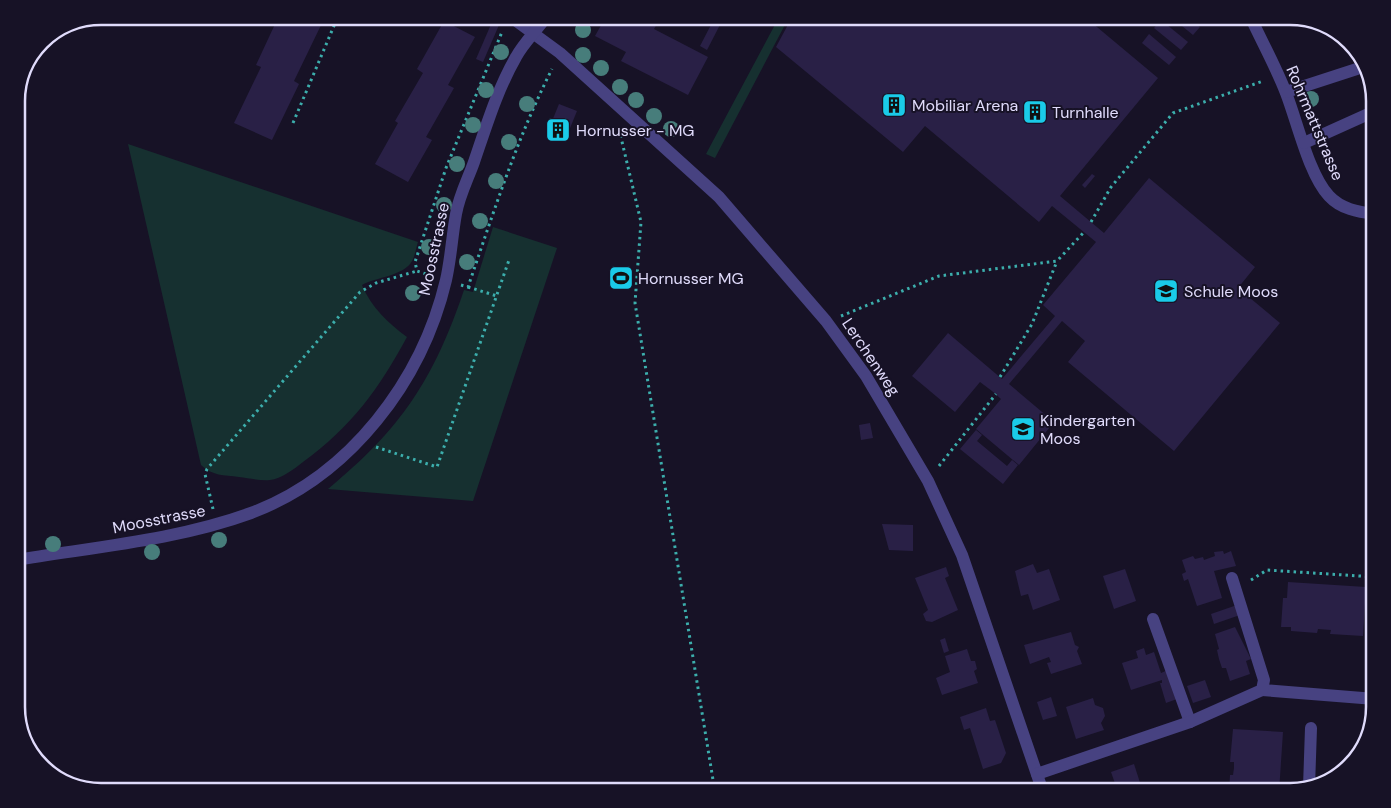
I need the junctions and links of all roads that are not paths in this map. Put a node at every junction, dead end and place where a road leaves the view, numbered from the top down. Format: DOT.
graph roads {
  1 [pos="522,25"];
  2 [pos="540,25"];
  3 [pos="1254,25"];
  4 [pos="534,33"];
  5 [pos="1359,68"];
  6 [pos="1286,92"];
  7 [pos="1366,115"];
  8 [pos="1304,142"];
  9 [pos="1366,212"];
  10 [pos="25,559"];
  11 [pos="1232,578"];
  12 [pos="1153,619"];
  13 [pos="1262,690"];
  14 [pos="1366,698"];
  15 [pos="1190,722"];
  16 [pos="1311,728"];
  17 [pos="1037,774"];
  18 [pos="1310,780"];
  19 [pos="1040,783"];
  1 -- 4 [label="street, Lerchenweg"];
  2 -- 4 [label="street, Moosstrasse"];
  3 -- 6 [label="street, Rohrmattstrasse"];
  4 -- 10 [label="street, Moosstrasse"];
  4 -- 17 [label="street, Lerchenweg"];
  5 -- 6 [label="street"];
  6 -- 8 [label="street, Rohrmattstrasse"];
  7 -- 8 [label="street"];
  8 -- 9 [label="street, Rohrmattstrasse"];
  11 -- 13 [label="street"];
  12 -- 15 [label="street"];
  13 -- 14 [label="street"];
  13 -- 15 [label="street"];
  15 -- 17 [label="street"];
  16 -- 18 [label="street"];
  17 -- 19 [label="street, Lerchenweg"];
}
